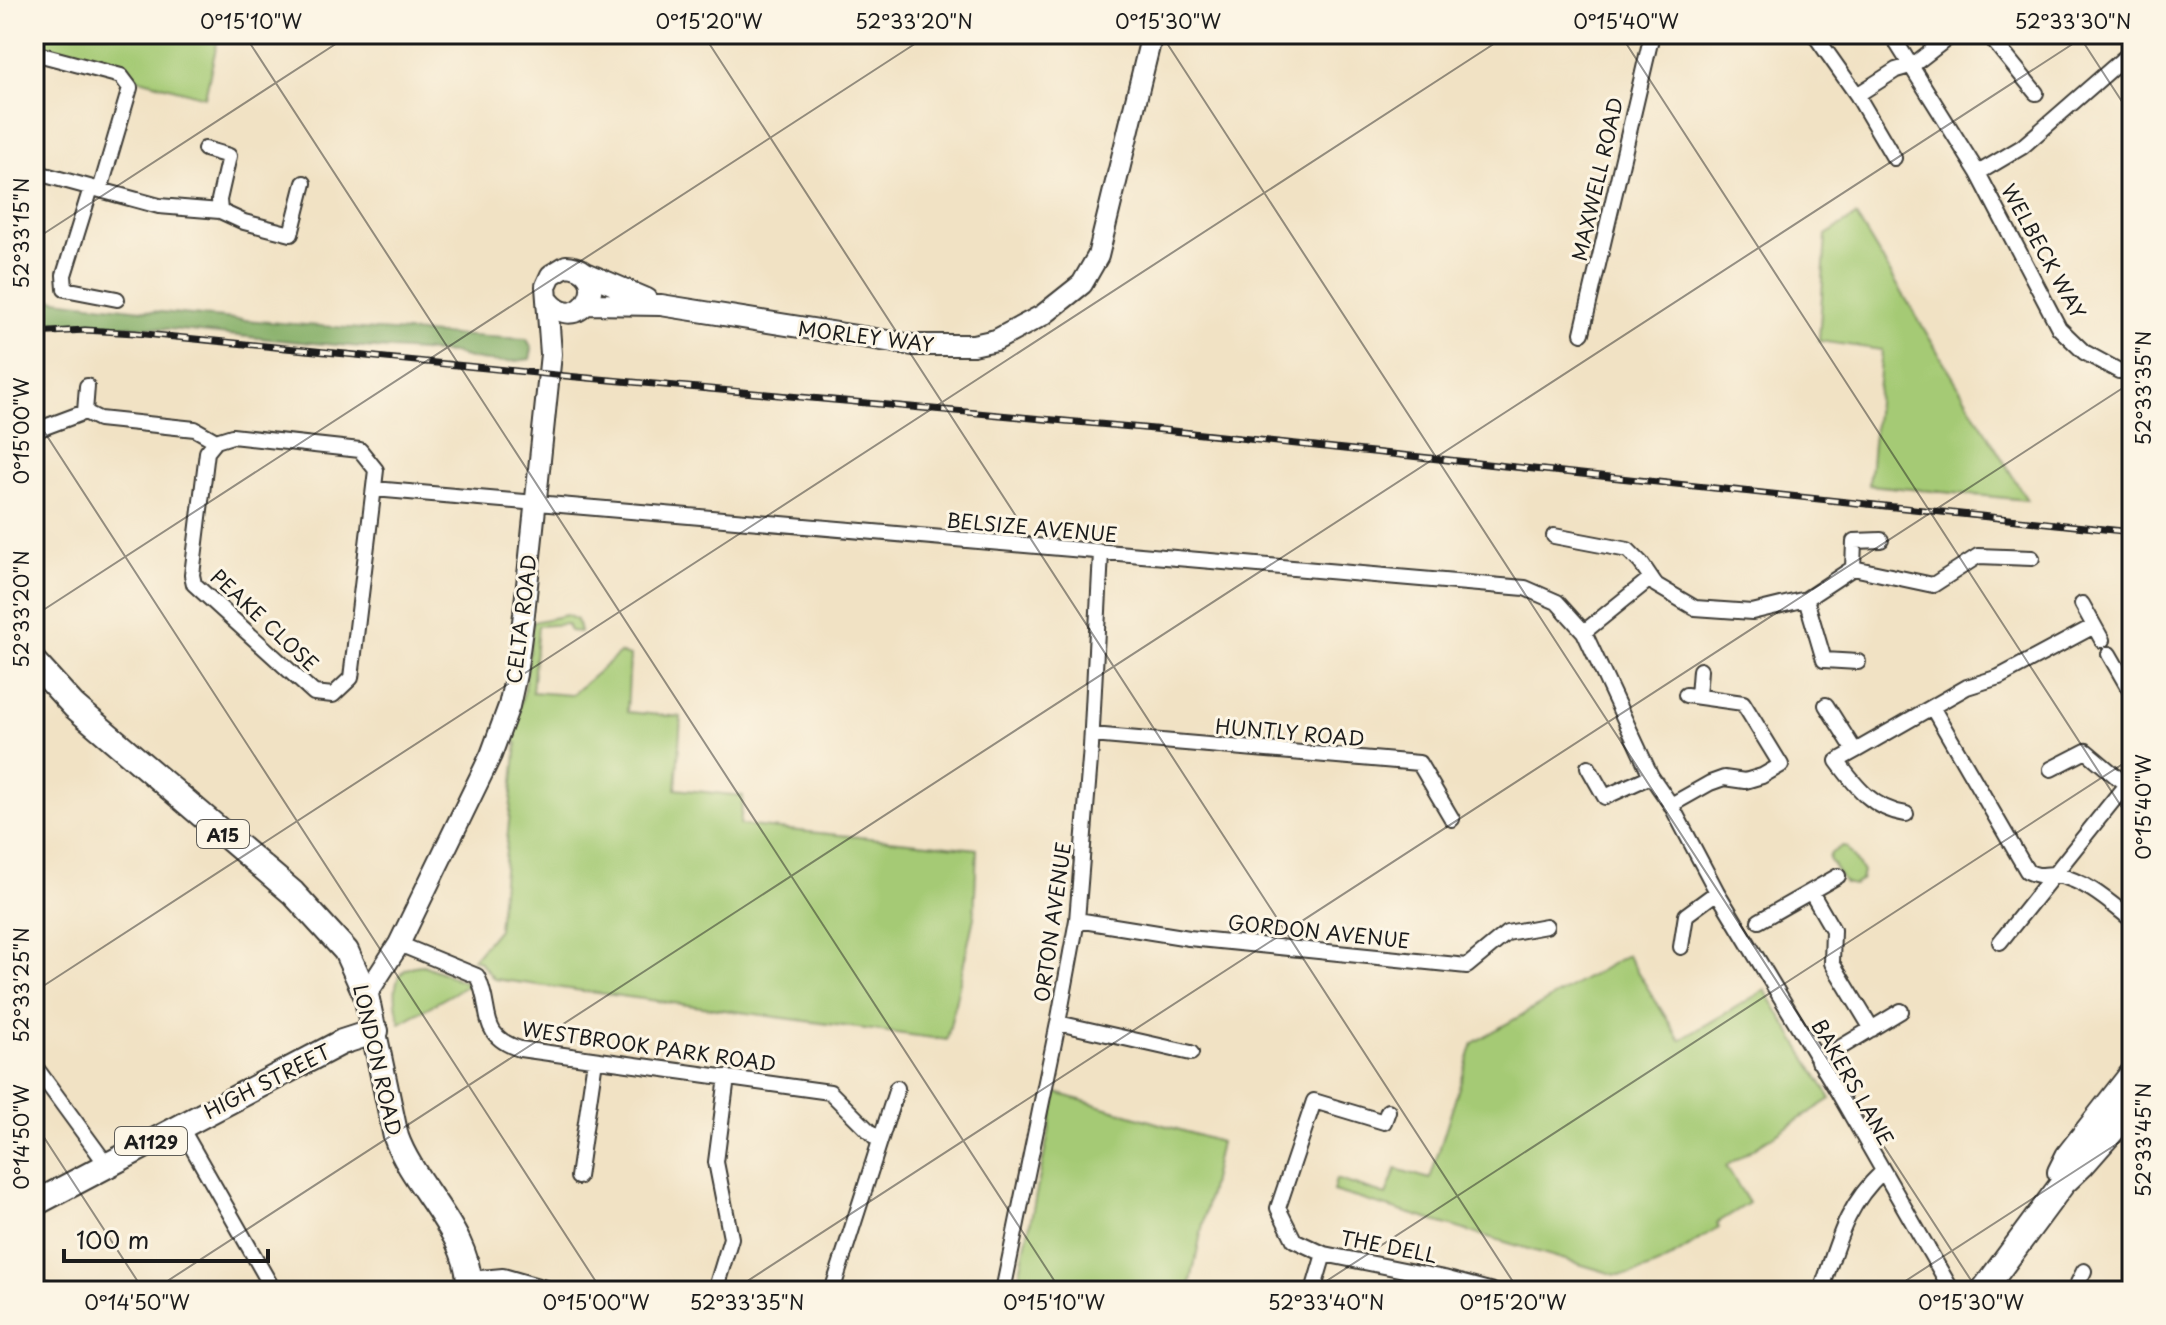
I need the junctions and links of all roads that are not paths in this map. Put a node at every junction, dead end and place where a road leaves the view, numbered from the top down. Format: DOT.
graph roads {
  1 [pos="1152,34"];
  2 [pos="1652,34"];
  3 [pos="1814,34"];
  4 [pos="1891,34"];
  5 [pos="1953,34"];
  6 [pos="1988,34"];
  7 [pos="2132,51"];
  8 [pos="34,53"];
  9 [pos="1913,65"];
  10 [pos="2036,93"];
  11 [pos="1857,95"];
  12 [pos="205,149"];
  13 [pos="1894,158"];
  14 [pos="34,172"];
  15 [pos="1978,173"];
  16 [pos="304,183"];
  17 [pos="95,189"];
  18 [pos="220,211"];
  19 [pos="586,273"];
  20 [pos="117,299"];
  21 [pos="549,301"];
  22 [pos="661,305"];
  23 [pos="582,307"];
  24 [pos="1582,333"];
  25 [pos="551,354"];
  26 [pos="2119,371"];
  27 [pos="87,386"];
  28 [pos="92,415"];
  29 [pos="34,431"];
  30 [pos="216,441"];
  31 [pos="374,489"];
  32 [pos="535,503"];
  33 [pos="1554,536"];
  34 [pos="1881,540"];
  35 [pos="1101,553"];
  36 [pos="2032,558"];
  37 [pos="1853,568"];
  38 [pos="1651,578"];
  39 [pos="1525,588"];
  40 [pos="1806,599"];
  41 [pos="2082,604"];
  42 [pos="2094,626"];
  43 [pos="1584,632"];
  44 [pos="2102,640"];
  45 [pos="2109,654"];
  46 [pos="34,662"];
  47 [pos="1858,662"];
  48 [pos="1700,670"];
  49 [pos="2132,694"];
  50 [pos="1826,705"];
  51 [pos="1932,707"];
  52 [pos="1092,735"];
  53 [pos="1855,751"];
  54 [pos="1588,767"];
  55 [pos="2051,769"];
  56 [pos="1651,776"];
  57 [pos="2128,781"];
  58 [pos="1671,805"];
  59 [pos="1906,814"];
  60 [pos="1452,819"];
  61 [pos="2054,874"];
  62 [pos="1838,876"];
  63 [pos="1717,892"];
  64 [pos="1811,892"];
  65 [pos="1077,920"];
  66 [pos="2132,920"];
  67 [pos="1759,921"];
  68 [pos="1546,926"];
  69 [pos="2000,942"];
  70 [pos="399,944"];
  71 [pos="1681,947"];
  72 [pos="366,995"];
  73 [pos="1901,1011"];
  74 [pos="1058,1023"];
  75 [pos="1872,1029"];
  76 [pos="376,1031"];
  77 [pos="1191,1053"];
  78 [pos="595,1060"];
  79 [pos="1818,1061"];
  80 [pos="34,1065"];
  81 [pos="727,1077"];
  82 [pos="2131,1077"];
  83 [pos="897,1088"];
  84 [pos="1388,1111"];
  85 [pos="2128,1115"];
  86 [pos="180,1126"];
  87 [pos="879,1141"];
  88 [pos="107,1165"];
  89 [pos="1882,1172"];
  90 [pos="578,1177"];
  91 [pos="34,1204"];
  92 [pos="2043,1207"];
  93 [pos="1324,1254"];
  94 [pos="2084,1271"];
  95 [pos="470,1286"];
  96 [pos="1454,1286"];
  97 [pos="36,1291"];
  98 [pos="59,1291"];
  99 [pos="274,1291"];
  100 [pos="545,1291"];
  101 [pos="715,1291"];
  102 [pos="832,1291"];
  103 [pos="1003,1291"];
  104 [pos="1313,1291"];
  105 [pos="1493,1291"];
  106 [pos="1821,1291"];
  107 [pos="1956,1291"];
  108 [pos="1983,1291"];
  109 [pos="2074,1291"];
  1 -- 22 [label="street, MORLEY WAY"];
  2 -- 24 [label="street, MAXWELL ROAD"];
  3 -- 11 [label="street"];
  4 -- 9 [label="street, WELBECK WAY"];
  5 -- 9 [label="street"];
  6 -- 10 [label="street"];
  7 -- 15 [label="street, WELBECK WAY"];
  8 -- 17 [label="street"];
  9 -- 11 [label="street"];
  9 -- 15 [label="street, WELBECK WAY"];
  11 -- 13 [label="street"];
  12 -- 18 [label="street"];
  14 -- 17 [label="street"];
  15 -- 26 [label="street, WELBECK WAY"];
  16 -- 18 [label="street"];
  17 -- 18 [label="street"];
  17 -- 20 [label="street"];
  19 -- 21 [label="street"];
  19 -- 22 [label="street, MORLEY WAY"];
  19 -- 23 [label="street"];
  21 -- 23 [label="street"];
  21 -- 25 [label="street, CELTA ROAD"];
  22 -- 23 [label="street, MORLEY WAY"];
  23 -- 25 [label="street, CELTA ROAD"];
  25 -- 32 [label="street, CELTA ROAD"];
  27 -- 28 [label="street"];
  28 -- 29 [label="street"];
  28 -- 30 [label="street, PEAKE CLOSE"];
  30 -- 31 [label="street, PEAKE CLOSE"];
  30 -- 31 [label="street, PEAKE CLOSE"];
  31 -- 32 [label="street"];
  32 -- 35 [label="street, BELSIZE AVENUE"];
  32 -- 70 [label="street, CELTA ROAD"];
  33 -- 38 [label="street"];
  34 -- 37 [label="street"];
  35 -- 39 [label="street, BELSIZE AVENUE"];
  35 -- 52 [label="street, ORTON AVENUE"];
  36 -- 37 [label="street"];
  37 -- 40 [label="street"];
  38 -- 40 [label="street"];
  38 -- 43 [label="street"];
  39 -- 43 [label="street, BAKERS LANE"];
  40 -- 47 [label="street"];
  41 -- 42 [label="street"];
  42 -- 44 [label="street"];
  42 -- 51 [label="street"];
  43 -- 56 [label="street, BAKERS LANE"];
  45 -- 49 [label="street"];
  46 -- 72 [label="main road, LONDON ROAD / A15"];
  48 -- 58 [label="street"];
  50 -- 53 [label="street"];
  51 -- 53 [label="street"];
  51 -- 61 [label="street"];
  52 -- 60 [label="street, HUNTLY ROAD"];
  52 -- 65 [label="street, ORTON AVENUE"];
  53 -- 59 [label="street"];
  54 -- 56 [label="street"];
  55 -- 57 [label="street"];
  56 -- 58 [label="street, BAKERS LANE"];
  57 -- 61 [label="street"];
  58 -- 63 [label="street, BAKERS LANE"];
  61 -- 66 [label="street"];
  61 -- 69 [label="street"];
  62 -- 64 [label="street"];
  63 -- 71 [label="street"];
  63 -- 79 [label="street, BAKERS LANE"];
  64 -- 67 [label="street"];
  64 -- 75 [label="street"];
  65 -- 68 [label="street, GORDON AVENUE"];
  65 -- 74 [label="street, ORTON AVENUE"];
  70 -- 72 [label="street, CELTA ROAD"];
  70 -- 78 [label="street, WESTBROOK PARK ROAD"];
  72 -- 76 [label="main road, LONDON ROAD / A15"];
  73 -- 75 [label="street"];
  74 -- 77 [label="street"];
  74 -- 103 [label="street, ORTON AVENUE"];
  75 -- 79 [label="street"];
  76 -- 86 [label="main road, HIGH STREET / A1129"];
  76 -- 95 [label="main road, LONDON ROAD / A15"];
  78 -- 81 [label="street, WESTBROOK PARK ROAD"];
  78 -- 90 [label="street"];
  79 -- 89 [label="street, BAKERS LANE"];
  80 -- 88 [label="street"];
  81 -- 87 [label="street, WESTBROOK PARK ROAD"];
  81 -- 101 [label="street"];
  82 -- 92 [label="main road"];
  83 -- 87 [label="street"];
  84 -- 93 [label="street, THE DELL"];
  85 -- 92 [label="main road"];
  86 -- 88 [label="main road, HIGH STREET / A1129"];
  86 -- 99 [label="street"];
  87 -- 102 [label="street"];
  88 -- 91 [label="main road, HIGH STREET / A1129"];
  89 -- 106 [label="street"];
  89 -- 107 [label="street, BAKERS LANE"];
  92 -- 108 [label="main road"];
  93 -- 96 [label="street, THE DELL"];
  93 -- 104 [label="street, THE DELL"];
  94 -- 109 [label="street"];
  95 -- 100 [label="street"];
  96 -- 105 [label="street, THE DELL"];
  97 -- 98 [label="street"];
}
